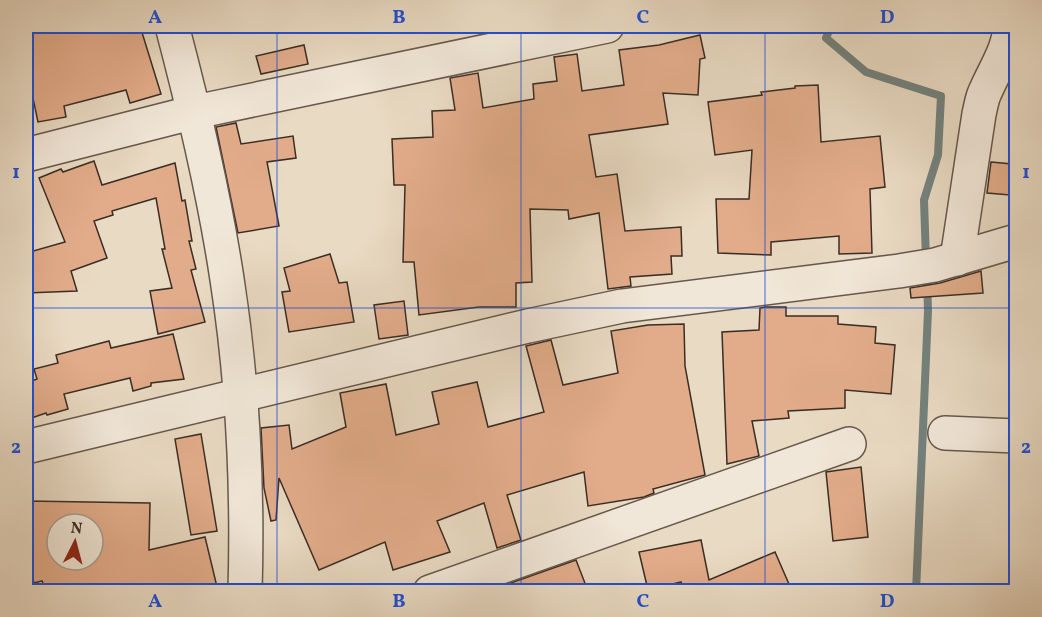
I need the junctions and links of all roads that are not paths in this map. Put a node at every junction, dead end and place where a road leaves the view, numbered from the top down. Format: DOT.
graph roads {
  1 [pos="172,26"];
  2 [pos="607,26"];
  3 [pos="1010,26"];
  4 [pos="195,112"];
  5 [pos="26,155"];
  6 [pos="1017,241"];
  7 [pos="946,262"];
  8 [pos="241,395"];
  9 [pos="945,433"];
  10 [pos="1017,436"];
  11 [pos="849,444"];
  12 [pos="26,447"];
  13 [pos="245,591"];
  14 [pos="430,591"];
  1 -- 4 [label="street"];
  2 -- 4 [label="street"];
  3 -- 7 [label="street"];
  4 -- 5 [label="street"];
  4 -- 8 [label="street"];
  6 -- 7 [label="street"];
  7 -- 8 [label="street"];
  8 -- 12 [label="street"];
  8 -- 13 [label="street"];
  9 -- 10 [label="street"];
  11 -- 14 [label="street"];
}
